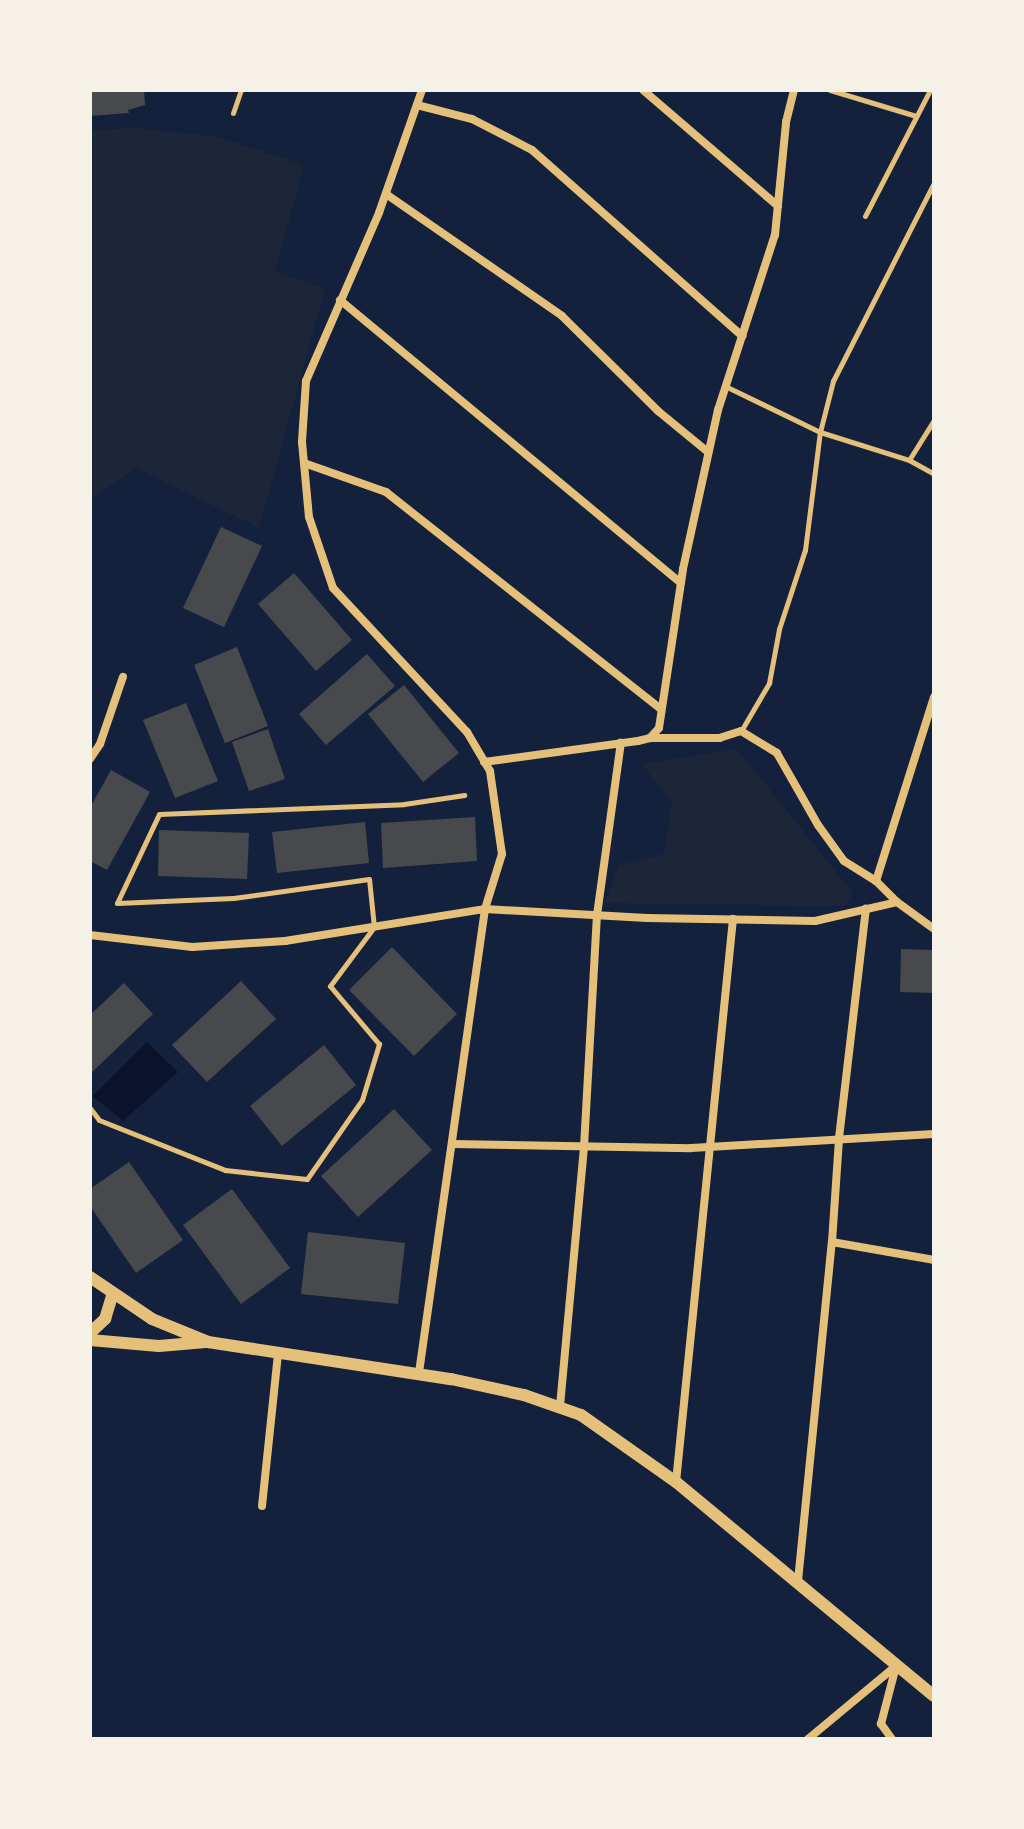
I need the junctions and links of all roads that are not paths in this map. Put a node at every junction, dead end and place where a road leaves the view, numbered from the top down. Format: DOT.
graph roads {
  1 [pos="241,90"];
  2 [pos="422,90"];
  3 [pos="643,90"];
  4 [pos="794,90"];
  5 [pos="830,90"];
  6 [pos="930,90"];
  7 [pos="417,105"];
  8 [pos="233,113"];
  9 [pos="916,116"];
  10 [pos="934,183"];
  11 [pos="386,194"];
  12 [pos="778,206"];
  13 [pos="865,216"];
  14 [pos="340,300"];
  15 [pos="742,336"];
  16 [pos="725,386"];
  17 [pos="934,420"];
  18 [pos="820,432"];
  19 [pos="708,452"];
  20 [pos="909,460"];
  21 [pos="304,463"];
  22 [pos="934,474"];
  23 [pos="681,583"];
  24 [pos="123,677"];
  25 [pos="934,697"];
  26 [pos="661,709"];
  27 [pos="741,731"];
  28 [pos="650,738"];
  29 [pos="621,743"];
  30 [pos="90,759"];
  31 [pos="484,762"];
  32 [pos="464,795"];
  33 [pos="876,881"];
  34 [pos="897,902"];
  35 [pos="485,909"];
  36 [pos="866,909"];
  37 [pos="597,915"];
  38 [pos="733,919"];
  39 [pos="374,927"];
  40 [pos="934,929"];
  41 [pos="90,935"];
  42 [pos="90,1108"];
  43 [pos="934,1134"];
  44 [pos="839,1138"];
  45 [pos="452,1144"];
  46 [pos="584,1147"];
  47 [pos="710,1147"];
  48 [pos="832,1242"];
  49 [pos="934,1260"];
  50 [pos="90,1277"];
  51 [pos="113,1293"];
  52 [pos="90,1333"];
  53 [pos="90,1340"];
  54 [pos="208,1342"];
  55 [pos="278,1354"];
  56 [pos="419,1374"];
  57 [pos="560,1406"];
  58 [pos="676,1482"];
  59 [pos="262,1506"];
  60 [pos="798,1581"];
  61 [pos="897,1665"];
  62 [pos="934,1696"];
  63 [pos="808,1739"];
  64 [pos="892,1739"];
  1 -- 8 [label="lane"];
  2 -- 7 [label="street"];
  3 -- 12 [label="street"];
  4 -- 12 [label="street"];
  5 -- 9 [label="lane"];
  6 -- 9 [label="lane"];
  7 -- 11 [label="street"];
  7 -- 15 [label="street"];
  9 -- 13 [label="lane"];
  10 -- 18 [label="lane"];
  11 -- 14 [label="street"];
  11 -- 19 [label="street"];
  12 -- 15 [label="street"];
  14 -- 21 [label="street"];
  14 -- 23 [label="street"];
  15 -- 16 [label="street"];
  16 -- 18 [label="lane"];
  16 -- 19 [label="street"];
  17 -- 20 [label="lane"];
  18 -- 20 [label="lane"];
  18 -- 27 [label="lane"];
  19 -- 23 [label="street"];
  20 -- 22 [label="lane"];
  21 -- 26 [label="street"];
  21 -- 31 [label="street"];
  23 -- 26 [label="street"];
  24 -- 30 [label="street"];
  25 -- 33 [label="street"];
  26 -- 28 [label="street"];
  27 -- 28 [label="street"];
  27 -- 33 [label="street"];
  28 -- 29 [label="street"];
  29 -- 31 [label="street"];
  29 -- 37 [label="street"];
  31 -- 35 [label="street"];
  32 -- 39 [label="lane"];
  33 -- 34 [label="street"];
  34 -- 36 [label="street"];
  34 -- 40 [label="street"];
  35 -- 37 [label="street"];
  35 -- 39 [label="street"];
  35 -- 45 [label="street"];
  36 -- 38 [label="street"];
  36 -- 44 [label="street"];
  37 -- 38 [label="street"];
  37 -- 46 [label="street"];
  38 -- 47 [label="street"];
  39 -- 41 [label="street"];
  39 -- 42 [label="lane"];
  43 -- 44 [label="street"];
  44 -- 47 [label="street"];
  44 -- 48 [label="street"];
  45 -- 46 [label="street"];
  45 -- 56 [label="street"];
  46 -- 47 [label="street"];
  46 -- 57 [label="street"];
  47 -- 58 [label="street"];
  48 -- 49 [label="street"];
  48 -- 60 [label="street"];
  50 -- 51 [label="street"];
  51 -- 52 [label="street"];
  51 -- 54 [label="street"];
  53 -- 54 [label="street"];
  54 -- 55 [label="street"];
  55 -- 56 [label="street"];
  55 -- 59 [label="street"];
  56 -- 57 [label="street"];
  57 -- 58 [label="street"];
  58 -- 60 [label="street"];
  60 -- 61 [label="street"];
  61 -- 62 [label="street"];
  61 -- 63 [label="street"];
  61 -- 64 [label="street"];
}
